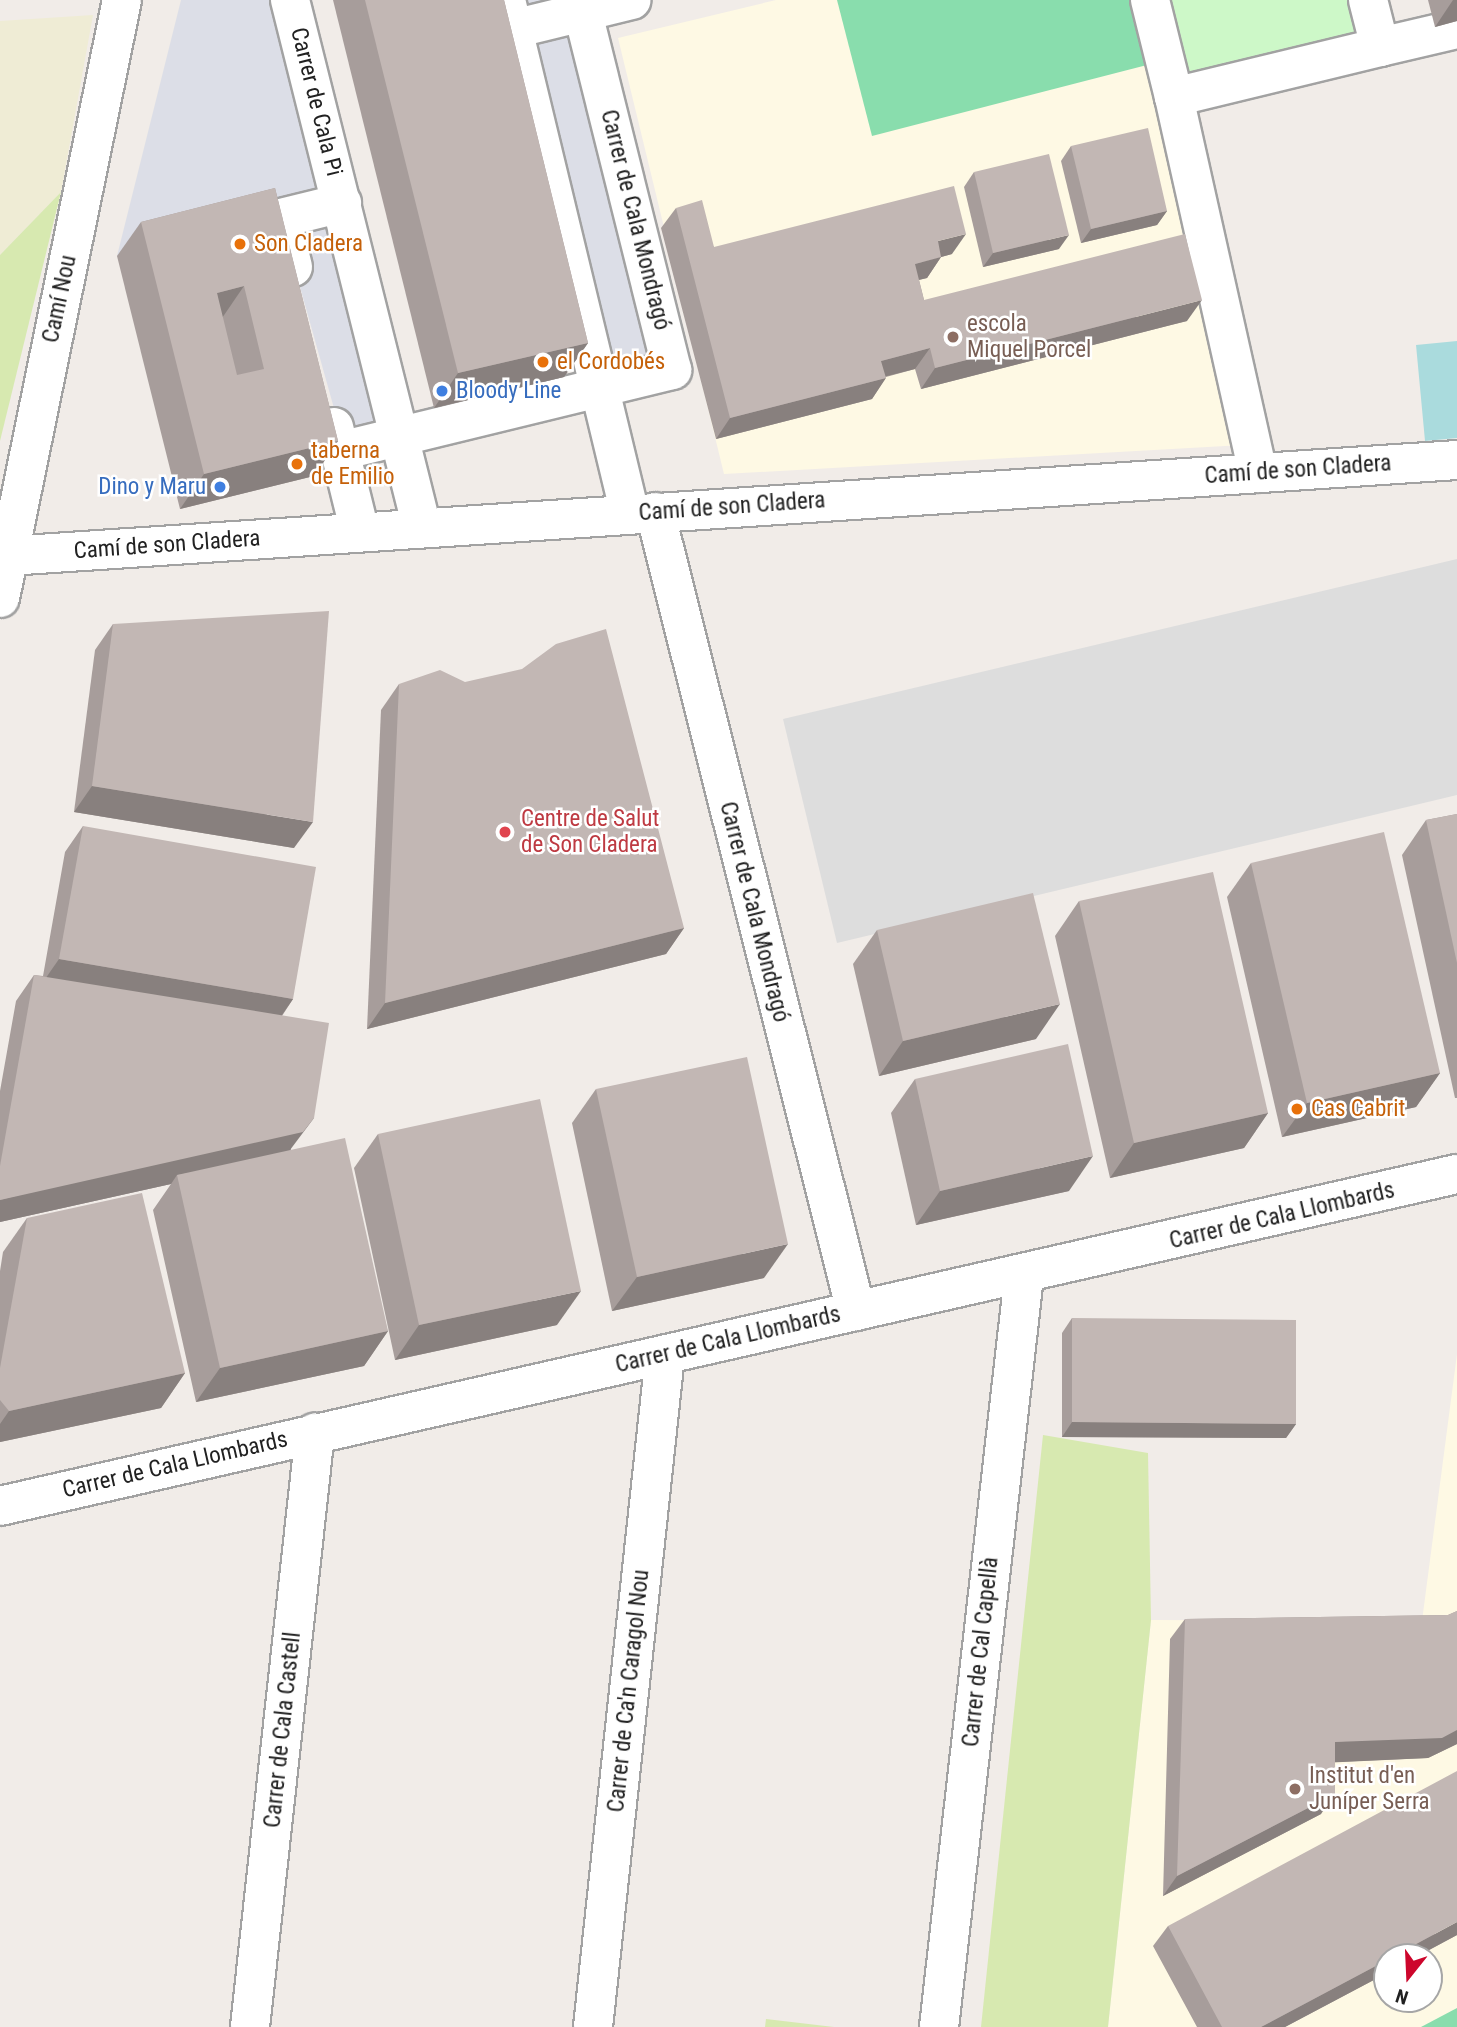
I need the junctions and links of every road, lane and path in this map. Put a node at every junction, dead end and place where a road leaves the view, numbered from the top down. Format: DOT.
graph roads {
  1 [pos="121,0"];
  2 [pos="290,0"];
  3 [pos="632,0"];
  4 [pos="1150,0"];
  5 [pos="1368,0"];
  6 [pos="582,6"];
  7 [pos="510,15"];
  8 [pos="1457,29"];
  9 [pos="1380,47"];
  10 [pos="1174,97"];
  11 [pos="342,203"];
  12 [pos="301,296"];
  13 [pos="324,386"];
  14 [pos="601,387"];
  15 [pos="400,435"];
  16 [pos="340,451"];
  17 [pos="1457,460"];
  18 [pos="1258,473"];
  19 [pos="642,513"];
  20 [pos="422,528"];
  21 [pos="360,532"];
  22 [pos="8,556"];
  23 [pos="0,598"];
  24 [pos="1457,1174"];
  25 [pos="1024,1276"];
  26 [pos="856,1311"];
  27 [pos="665,1355"];
  28 [pos="316,1433"];
  29 [pos="0,1506"];
  30 [pos="250,2027"];
  31 [pos="593,2027"];
  32 [pos="939,2027"];
  1 -- 22 [label="street, Camí Nou"];
  2 -- 11 [label="street, Carrer de Cala Pi"];
  3 -- 6 [label="street"];
  4 -- 10 [label="street"];
  5 -- 9 [label="street"];
  6 -- 7 [label="street"];
  6 -- 14 [label="street, Carrer de Cala Mondragó"];
  7 -- 14 [label="street, Carrer de Cala Mondragó"];
  8 -- 9 [label="street"];
  9 -- 10 [label="street"];
  10 -- 18 [label="street"];
  11 -- 12 [label="street, Carrer de Cala Pi"];
  11 -- 15 [label="street, Carrer de Cala Pi"];
  13 -- 16 [label="street"];
  14 -- 15 [label="street"];
  14 -- 19 [label="street, Carrer de Cala Mondragó"];
  15 -- 16 [label="street"];
  15 -- 20 [label="street, Carrer de Cala Pi"];
  16 -- 21 [label="street"];
  17 -- 18 [label="street, Camí de son Cladera"];
  18 -- 19 [label="street, Camí de son Cladera"];
  19 -- 20 [label="street, Camí de son Cladera"];
  19 -- 26 [label="street, Carrer de Cala Mondragó"];
  20 -- 21 [label="street, Camí de son Cladera"];
  21 -- 22 [label="street, Camí de son Cladera"];
  22 -- 23 [label="street, Camí Nou"];
  24 -- 25 [label="street, Carrer de Cala Llombards"];
  25 -- 26 [label="street, Carrer de Cala Llombards"];
  25 -- 32 [label="street, Carrer de Cal Capellà"];
  26 -- 27 [label="street, Carrer de Cala Llombards"];
  27 -- 28 [label="street, Carrer de Cala Llombards"];
  27 -- 31 [label="street, Carrer de Ca'n Caragol Nou"];
  28 -- 29 [label="street, Carrer de Cala Llombards"];
  28 -- 30 [label="street, Carrer de Cala Castell"];
}
